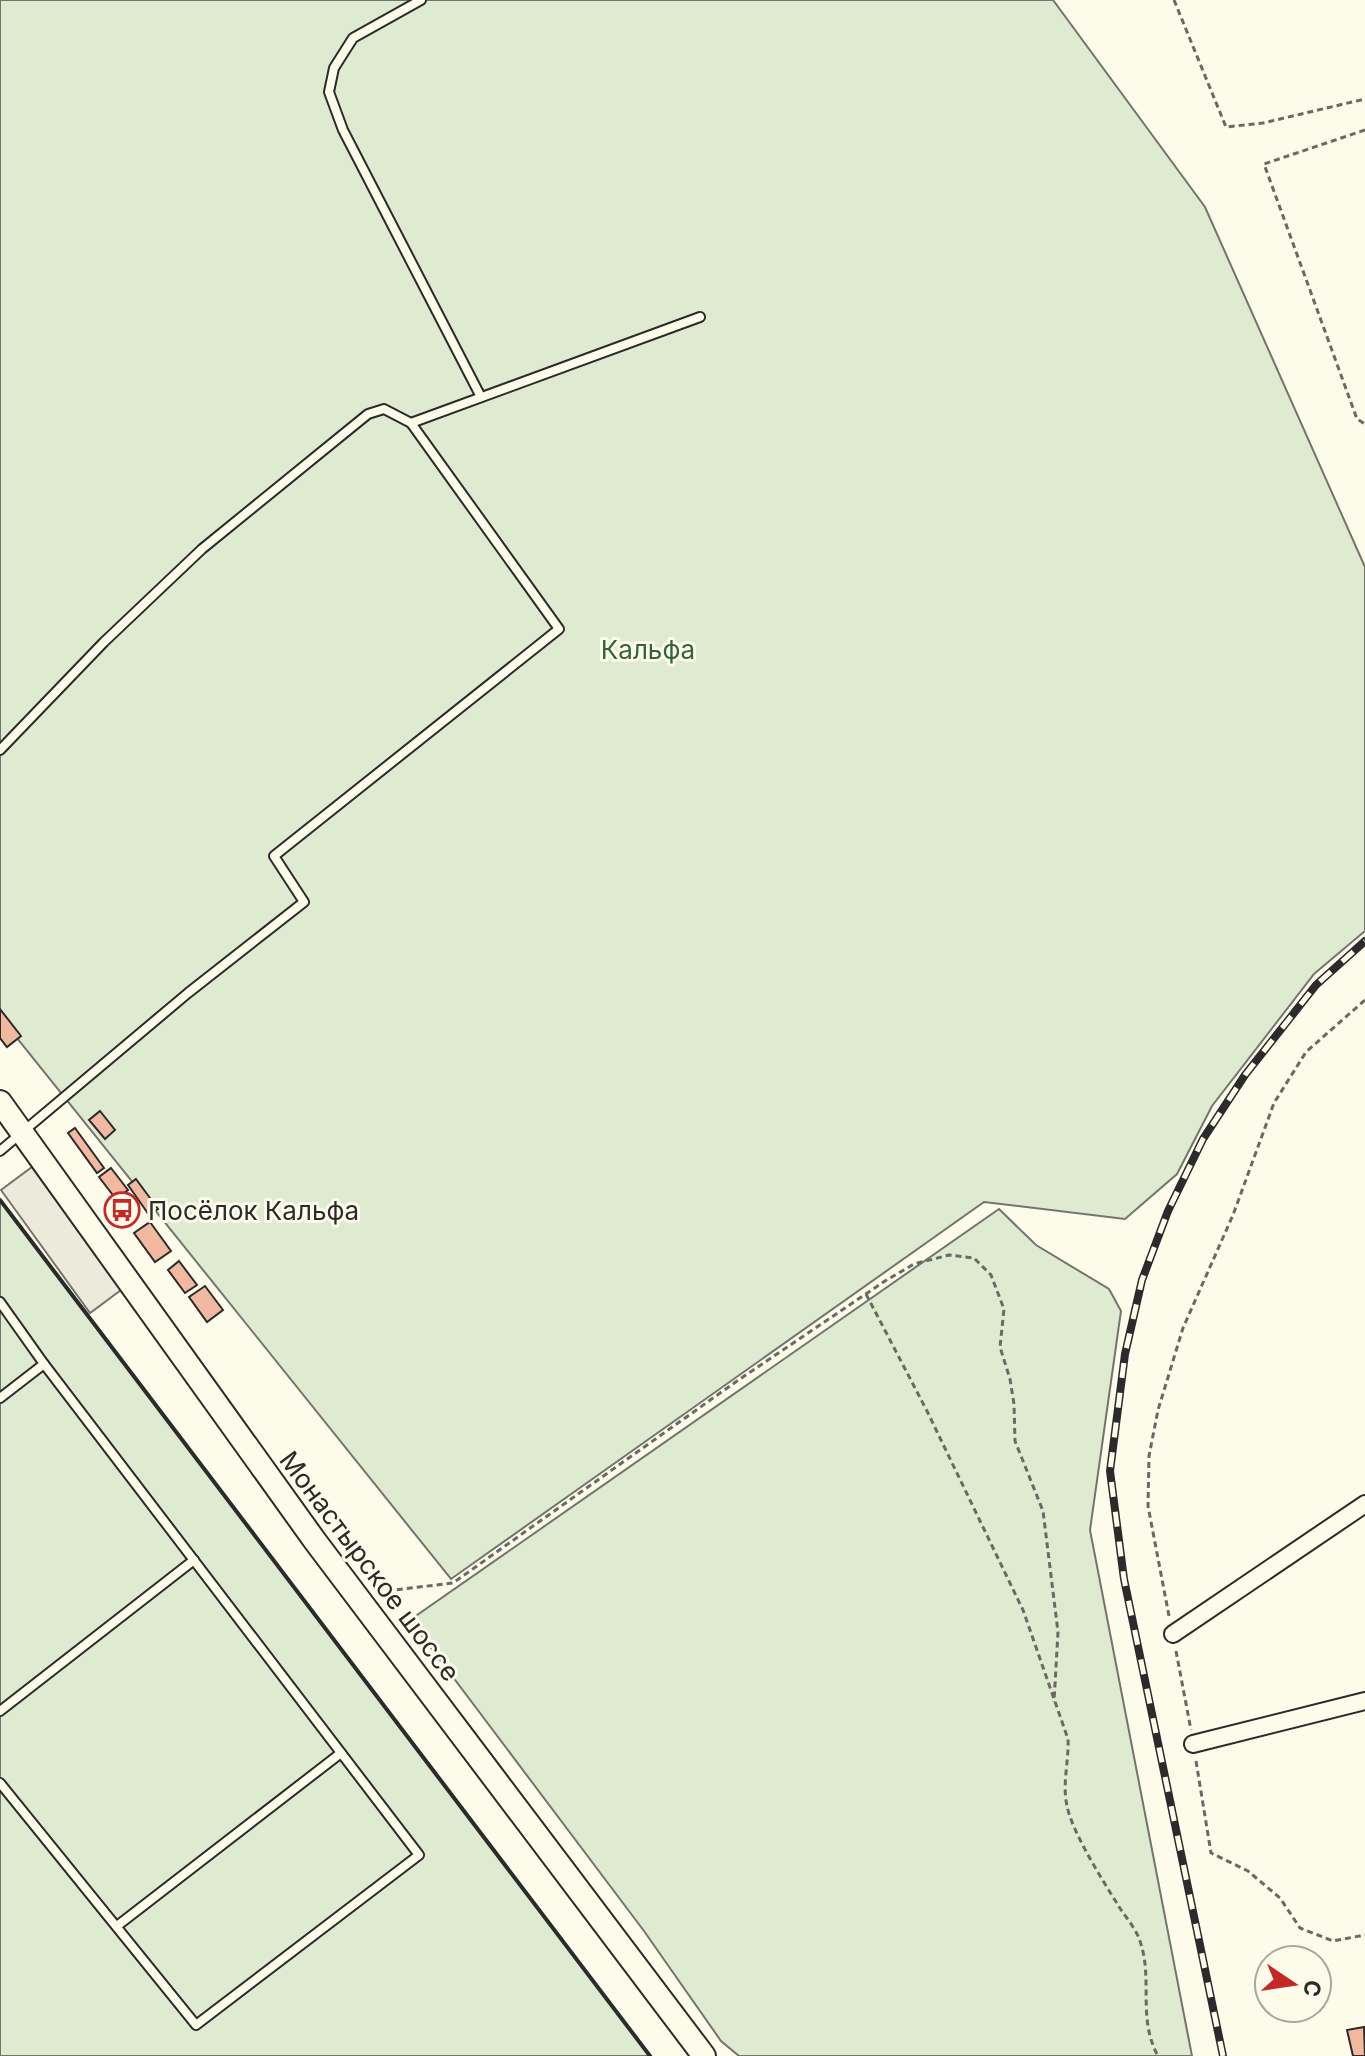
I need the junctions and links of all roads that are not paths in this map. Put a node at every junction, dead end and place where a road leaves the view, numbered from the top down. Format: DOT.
graph roads {
  1 [pos="421,0"];
  2 [pos="700,317"];
  3 [pos="481,397"];
  4 [pos="411,423"];
  5 [pos="0,750"];
  6 [pos="0,1102"];
  7 [pos="21,1131"];
  8 [pos="0,1151"];
  9 [pos="0,1302"];
  10 [pos="44,1364"];
  11 [pos="0,1398"];
  12 [pos="1365,1504"];
  13 [pos="194,1560"];
  14 [pos="1173,1634"];
  15 [pos="1365,1701"];
  16 [pos="0,1711"];
  17 [pos="1193,1744"];
  18 [pos="341,1753"];
  19 [pos="0,1783"];
  20 [pos="117,1926"];
  21 [pos="704,2056"];
  1 -- 3 [label="lane"];
  2 -- 3 [label="lane"];
  3 -- 4 [label="lane"];
  4 -- 5 [label="lane"];
  4 -- 7 [label="lane"];
  6 -- 7 [label="main road, Монастырское шоссе"];
  7 -- 8 [label="lane"];
  7 -- 21 [label="main road, Монастырское шоссе"];
  9 -- 10 [label="lane"];
  10 -- 11 [label="lane"];
  10 -- 13 [label="lane"];
  12 -- 14 [label="street"];
  13 -- 16 [label="lane"];
  13 -- 18 [label="lane"];
  15 -- 17 [label="street"];
  18 -- 20 [label="lane"];
  18 -- 20 [label="lane"];
  19 -- 20 [label="lane"];
}
